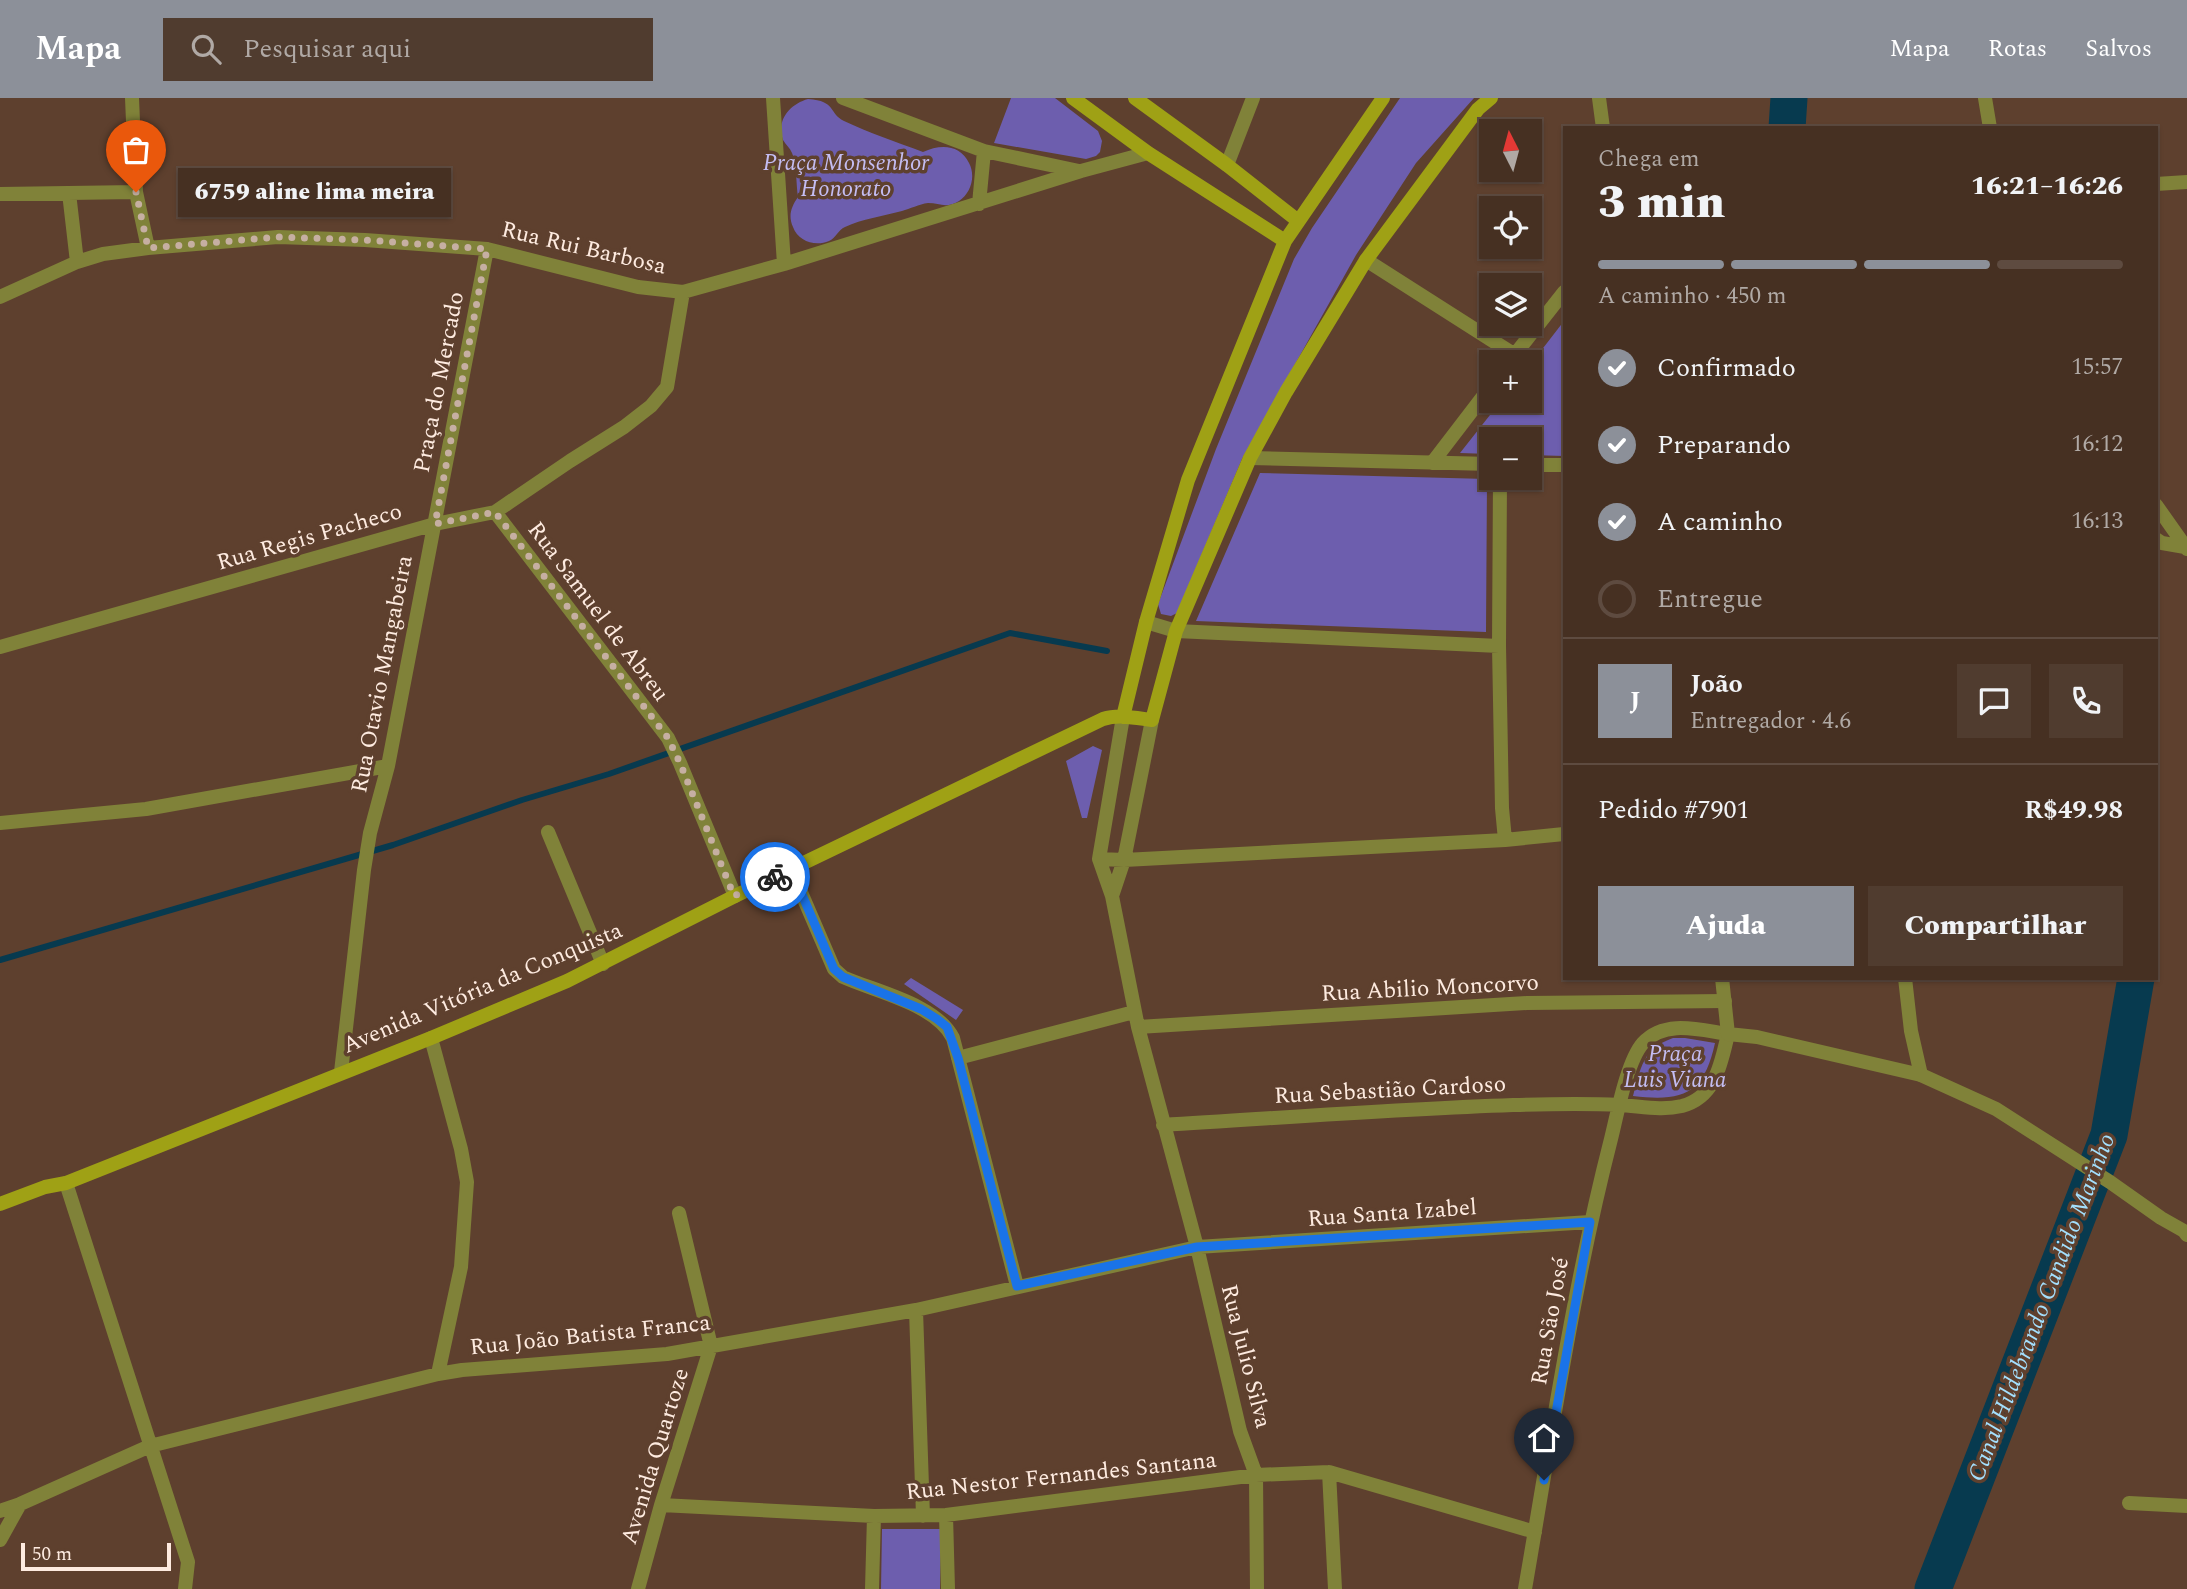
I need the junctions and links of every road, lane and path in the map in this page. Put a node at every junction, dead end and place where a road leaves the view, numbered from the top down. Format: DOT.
graph roads {
  1 [pos="132,98"];
  2 [pos="773,98"];
  3 [pos="843,98"];
  4 [pos="1073,98"];
  5 [pos="1135,98"];
  6 [pos="1252,98"];
  7 [pos="1383,98"];
  8 [pos="1491,98"];
  9 [pos="1599,98"];
  10 [pos="1985,98"];
  11 [pos="1603,126"];
  12 [pos="1990,126"];
  13 [pos="984,150"];
  14 [pos="1148,153"];
  15 [pos="1227,164"];
  16 [pos="1081,171"];
  17 [pos="2187,182"];
  18 [pos="2158,184"];
  19 [pos="136,192"];
  20 [pos="69,193"];
  21 [pos="0,194"];
  22 [pos="979,204"];
  23 [pos="1297,220"];
  24 [pos="1285,240"];
  25 [pos="148,248"];
  26 [pos="487,249"];
  27 [pos="1366,260"];
  28 [pos="77,262"];
  29 [pos="784,264"];
  30 [pos="682,292"];
  31 [pos="1563,293"];
  32 [pos="0,297"];
  33 [pos="1500,350"];
  34 [pos="1518,350"];
  35 [pos="1479,402"];
  36 [pos="1250,458"];
  37 [pos="1432,463"];
  38 [pos="1479,464"];
  39 [pos="1542,465"];
  40 [pos="1563,465"];
  41 [pos="1500,490"];
  42 [pos="2158,508"];
  43 [pos="495,512"];
  44 [pos="435,524"];
  45 [pos="2158,540"];
  46 [pos="2186,548"];
  47 [pos="1146,622"];
  48 [pos="1176,631"];
  49 [pos="1499,646"];
  50 [pos="0,647"];
  51 [pos="1123,717"];
  52 [pos="1152,720"];
  53 [pos="388,766"];
  54 [pos="0,823"];
  55 [pos="548,832"];
  56 [pos="1563,834"];
  57 [pos="1505,840"];
  58 [pos="1099,859"];
  59 [pos="1124,860"];
  60 [pos="791,869"];
  61 [pos="734,896"];
  62 [pos="1112,896"];
  63 [pos="603,964"];
  64 [pos="1722,980"];
  65 [pos="1905,980"];
  66 [pos="1725,1001"];
  67 [pos="1136,1020"];
  68 [pos="1728,1034"];
  69 [pos="431,1038"];
  70 [pos="958,1058"];
  71 [pos="341,1072"];
  72 [pos="1921,1075"];
  73 [pos="1620,1105"];
  74 [pos="1163,1125"];
  75 [pos="66,1183"];
  76 [pos="0,1204"];
  77 [pos="679,1213"];
  78 [pos="1590,1222"];
  79 [pos="2186,1232"];
  80 [pos="1197,1247"];
  81 [pos="1017,1286"];
  82 [pos="916,1310"];
  83 [pos="711,1346"];
  84 [pos="438,1374"];
  85 [pos="150,1446"];
  86 [pos="1329,1472"];
  87 [pos="1256,1475"];
  88 [pos="2129,1503"];
  89 [pos="20,1504"];
  90 [pos="661,1505"];
  91 [pos="2187,1506"];
  92 [pos="0,1511"];
  93 [pos="874,1516"];
  94 [pos="922,1516"];
  95 [pos="946,1516"];
  96 [pos="1535,1532"];
  97 [pos="0,1540"];
  98 [pos="185,1589"];
  99 [pos="638,1589"];
  100 [pos="872,1589"];
  101 [pos="948,1589"];
  102 [pos="1258,1589"];
  103 [pos="1335,1589"];
  104 [pos="1525,1589"];
  1 -- 19 [label="street"];
  2 -- 29 [label="street"];
  3 -- 13 [label="street"];
  4 -- 14 [label="main road"];
  5 -- 15 [label="main road"];
  6 -- 15 [label="street"];
  7 -- 23 [label="main road"];
  8 -- 27 [label="main road"];
  9 -- 11 [label="street"];
  10 -- 12 [label="street"];
  13 -- 16 [label="street"];
  13 -- 22 [label="street"];
  14 -- 16 [label="street, Rua Rui Barbosa"];
  14 -- 24 [label="main road"];
  15 -- 23 [label="main road"];
  16 -- 22 [label="street, Rua Rui Barbosa"];
  17 -- 18 [label="street"];
  19 -- 20 [label="street"];
  19 -- 25 [label="street"];
  20 -- 21 [label="street"];
  20 -- 28 [label="street"];
  22 -- 29 [label="street, Rua Rui Barbosa"];
  23 -- 24 [label="main road"];
  24 -- 47 [label="main road"];
  25 -- 26 [label="street, Rua Rui Barbosa"];
  25 -- 28 [label="street, Rua Rui Barbosa"];
  26 -- 30 [label="street, Rua Rui Barbosa"];
  26 -- 44 [label="street, Praça do Mercado"];
  27 -- 33 [label="street"];
  27 -- 36 [label="main road"];
  28 -- 32 [label="street, Rua Rui Barbosa"];
  29 -- 30 [label="street, Rua Rui Barbosa"];
  30 -- 43 [label="street, Rua Regis Pacheco"];
  31 -- 34 [label="street"];
  35 -- 37 [label="street"];
  36 -- 37 [label="street"];
  36 -- 48 [label="main road"];
  37 -- 38 [label="street"];
  39 -- 40 [label="street"];
  41 -- 49 [label="street"];
  42 -- 46 [label="street"];
  43 -- 44 [label="street, Rua Regis Pacheco"];
  43 -- 61 [label="street, Rua Samuel de Abreu"];
  44 -- 50 [label="street, Rua Regis Pacheco"];
  44 -- 53 [label="street, Rua Otavio Mangabeira"];
  45 -- 46 [label="street"];
  47 -- 48 [label="street"];
  47 -- 51 [label="main road"];
  48 -- 49 [label="street"];
  48 -- 52 [label="main road"];
  49 -- 57 [label="street"];
  51 -- 52 [label="main road, Avenida Vitória da Conquista"];
  51 -- 58 [label="street"];
  51 -- 60 [label="main road, Avenida Vitória da Conquista"];
  52 -- 59 [label="street"];
  53 -- 54 [label="street"];
  53 -- 71 [label="street, Rua Otavio Mangabeira"];
  55 -- 63 [label="street"];
  56 -- 57 [label="street"];
  57 -- 59 [label="street"];
  58 -- 59 [label="street"];
  58 -- 62 [label="street, Rua Julio Silva"];
  59 -- 62 [label="street"];
  60 -- 61 [label="main road, Avenida Vitória da Conquista"];
  60 -- 70 [label="street"];
  61 -- 63 [label="main road, Avenida Vitória da Conquista"];
  62 -- 67 [label="street, Rua Julio Silva"];
  63 -- 69 [label="main road, Avenida Vitória da Conquista"];
  64 -- 66 [label="street"];
  65 -- 72 [label="street"];
  66 -- 67 [label="street, Rua Abilio Moncorvo"];
  66 -- 68 [label="street"];
  67 -- 70 [label="street, Rua Abilio Moncorvo"];
  67 -- 74 [label="street, Rua Julio Silva"];
  68 -- 72 [label="street, Rua São José"];
  68 -- 73 [label="street"];
  68 -- 73 [label="street, Rua São José"];
  69 -- 71 [label="main road, Avenida Vitória da Conquista"];
  69 -- 84 [label="street"];
  70 -- 81 [label="street"];
  71 -- 75 [label="main road, Avenida Vitória da Conquista"];
  72 -- 79 [label="street, Rua São José"];
  73 -- 74 [label="street, Rua Sebastião Cardoso"];
  73 -- 78 [label="street, Rua São José"];
  74 -- 80 [label="street, Rua Julio Silva"];
  75 -- 76 [label="main road, Avenida Vitória da Conquista"];
  75 -- 85 [label="street"];
  77 -- 83 [label="street, Avenida Quartoze"];
  78 -- 80 [label="street, Rua Santa Izabel"];
  78 -- 96 [label="street, Rua São José"];
  80 -- 81 [label="street, Rua João Batista Franca"];
  80 -- 87 [label="street, Rua Julio Silva"];
  81 -- 82 [label="street, Rua João Batista Franca"];
  82 -- 83 [label="street, Rua João Batista Franca"];
  82 -- 94 [label="street"];
  83 -- 84 [label="street, Rua João Batista Franca"];
  83 -- 90 [label="street, Avenida Quartoze"];
  84 -- 85 [label="street, Rua João Batista Franca"];
  85 -- 89 [label="street, Rua João Batista Franca"];
  85 -- 98 [label="street"];
  86 -- 87 [label="street, Rua Nestor Fernandes Santana"];
  86 -- 96 [label="street, Rua Nestor Fernandes Santana"];
  86 -- 103 [label="street"];
  87 -- 95 [label="street, Rua Nestor Fernandes Santana"];
  87 -- 102 [label="street, Rua Julio Silva"];
  88 -- 91 [label="street"];
  89 -- 92 [label="street, Rua João Batista Franca"];
  89 -- 97 [label="street"];
  90 -- 93 [label="street, Rua Nestor Fernandes Santana"];
  90 -- 99 [label="street, Avenida Quartoze"];
  93 -- 94 [label="street, Rua Nestor Fernandes Santana"];
  93 -- 100 [label="street"];
  94 -- 95 [label="street, Rua Nestor Fernandes Santana"];
  95 -- 101 [label="street"];
  96 -- 104 [label="street, Rua São José"];
}
